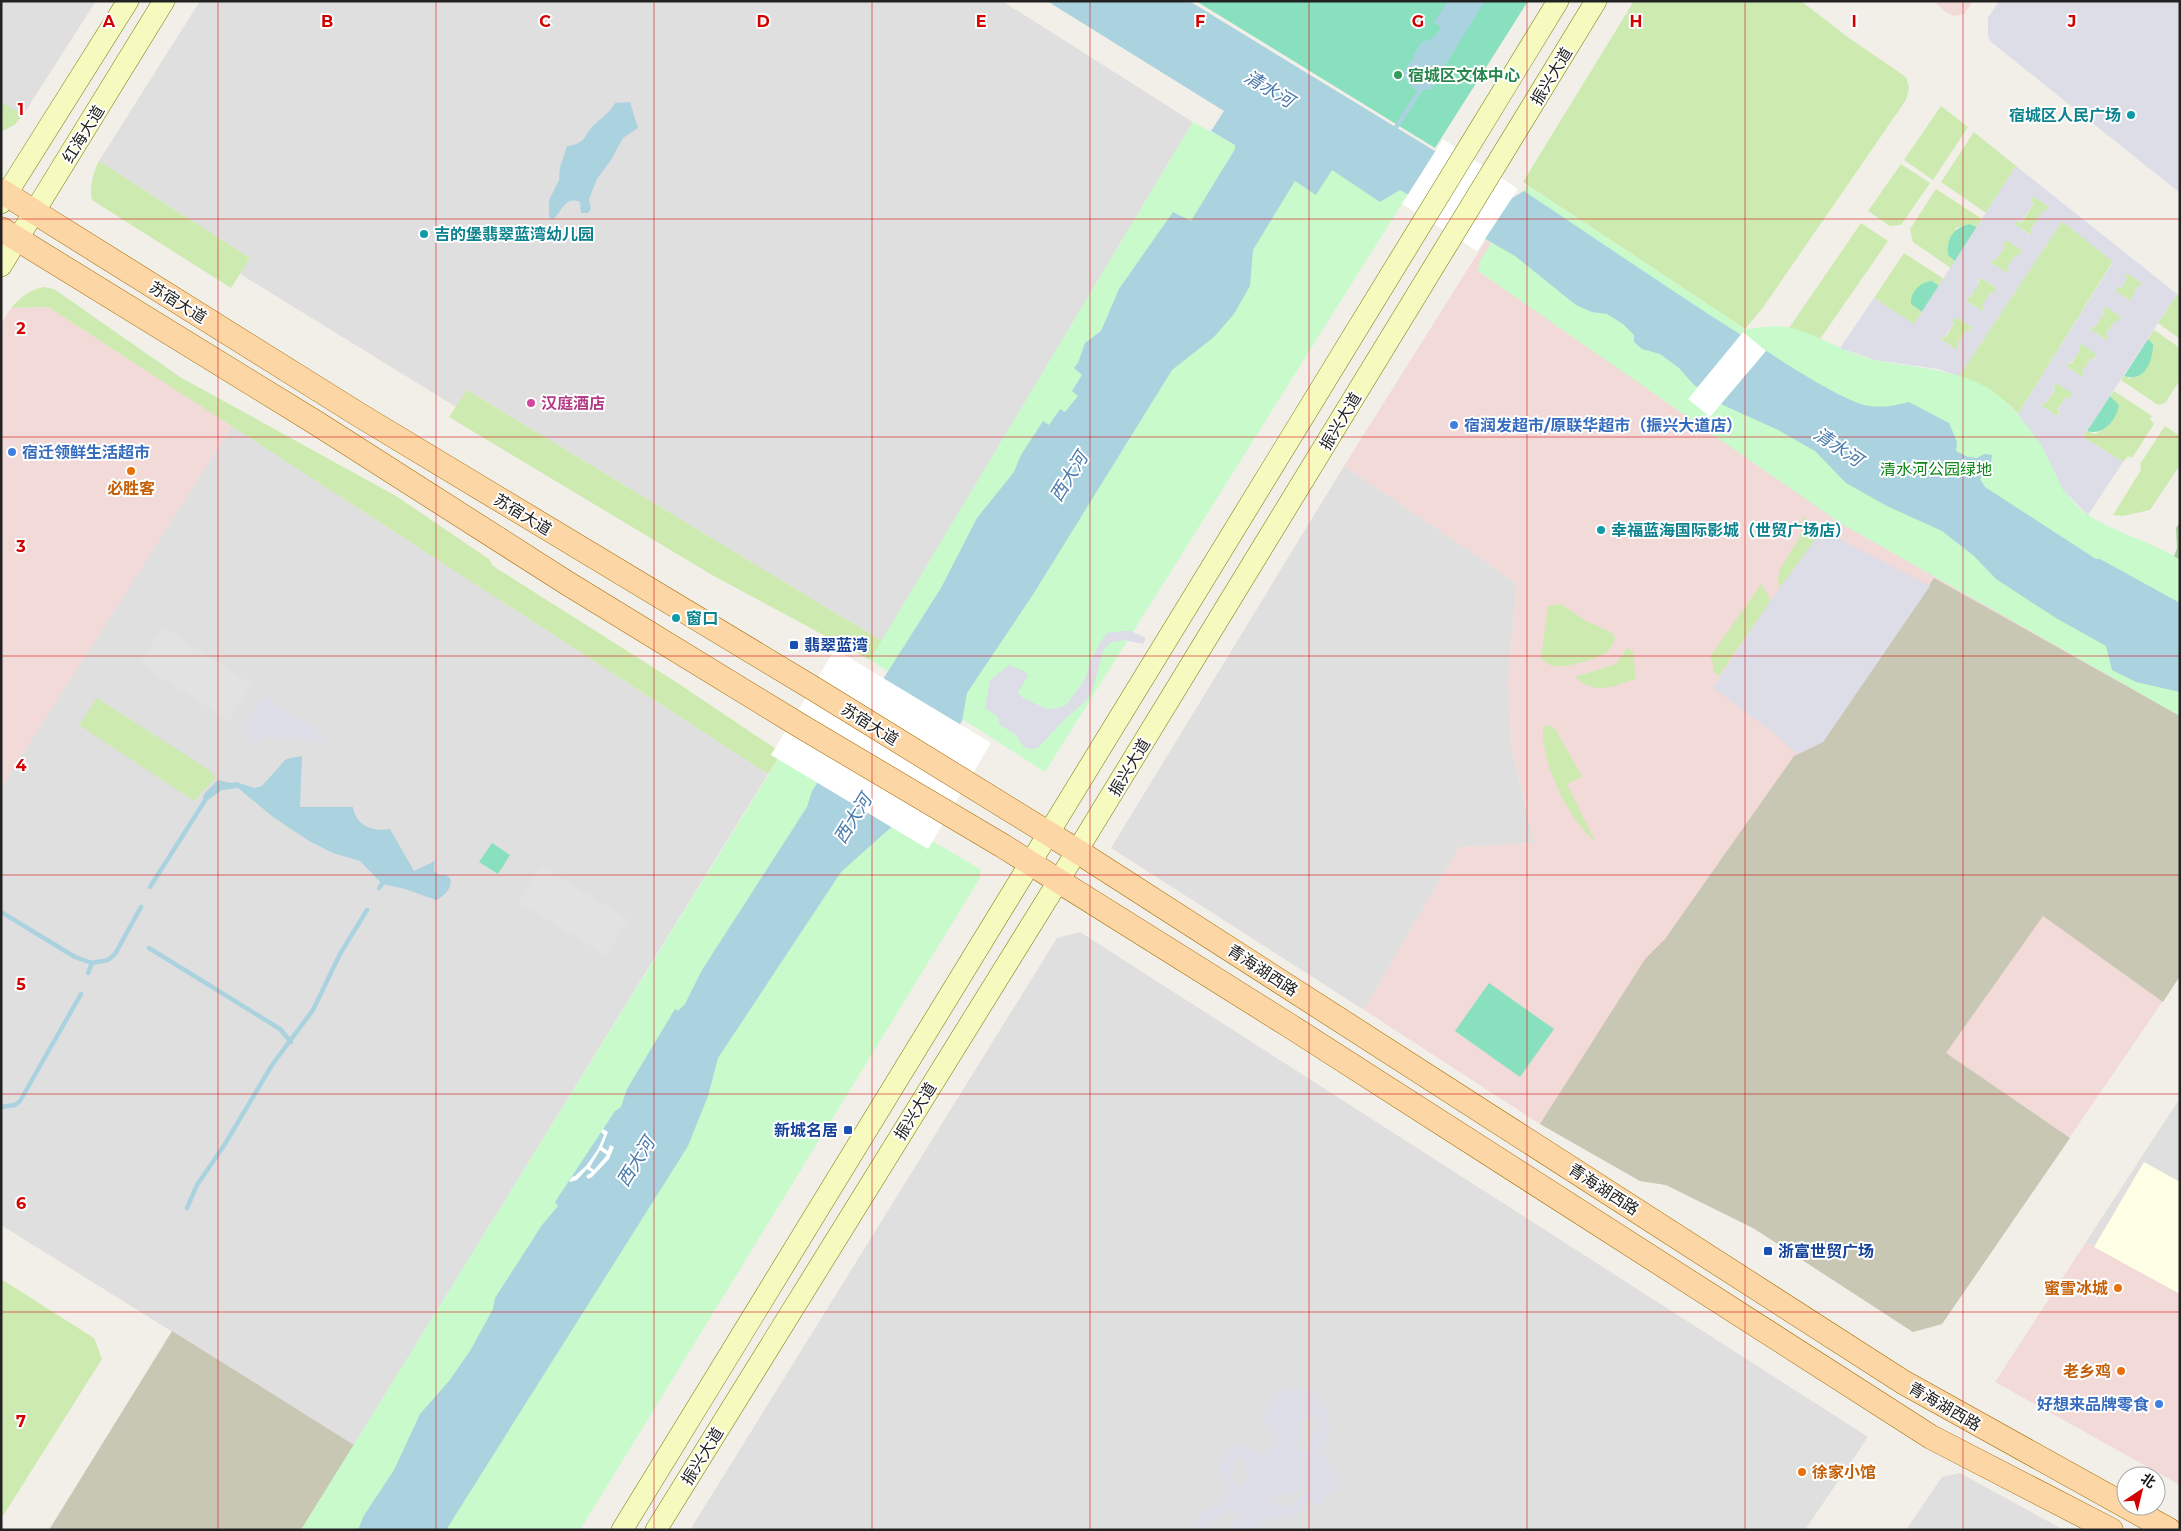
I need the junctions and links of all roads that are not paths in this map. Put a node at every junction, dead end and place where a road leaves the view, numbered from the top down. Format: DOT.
graph roads {
  1 [pos="128,1"];
  2 [pos="164,1"];
  3 [pos="1558,1"];
  4 [pos="1596,1"];
  5 [pos="3,196"];
  6 [pos="35,212"];
  7 [pos="10,234"];
  8 [pos="1,266"];
  9 [pos="1048,833"];
  10 [pos="1077,851"];
  11 [pos="1030,864"];
  12 [pos="1057,882"];
  13 [pos="622,1530"];
  14 [pos="656,1530"];
  15 [pos="2110,1530"];
  16 [pos="2169,1530"];
  1 -- 5 [label="main road, 红海大道"];
  2 -- 6 [label="main road, 红海大道"];
  3 -- 9 [label="main road, 振兴大道"];
  4 -- 10 [label="main road, 振兴大道"];
  5 -- 6 [label="main road, 苏宿大道"];
  6 -- 7 [label="main road, 红海大道"];
  6 -- 9 [label="main road, 苏宿大道"];
  7 -- 8 [label="main road, 红海大道"];
  7 -- 11 [label="main road, 苏宿大道"];
  9 -- 10 [label="main road, 青海湖西路"];
  9 -- 11 [label="main road, 振兴大道"];
  10 -- 12 [label="main road, 振兴大道"];
  10 -- 16 [label="main road, 青海湖西路"];
  11 -- 12 [label="main road, 青海湖西路"];
  11 -- 13 [label="main road, 振兴大道"];
  12 -- 14 [label="main road, 振兴大道"];
  12 -- 15 [label="main road, 青海湖西路"];
}
